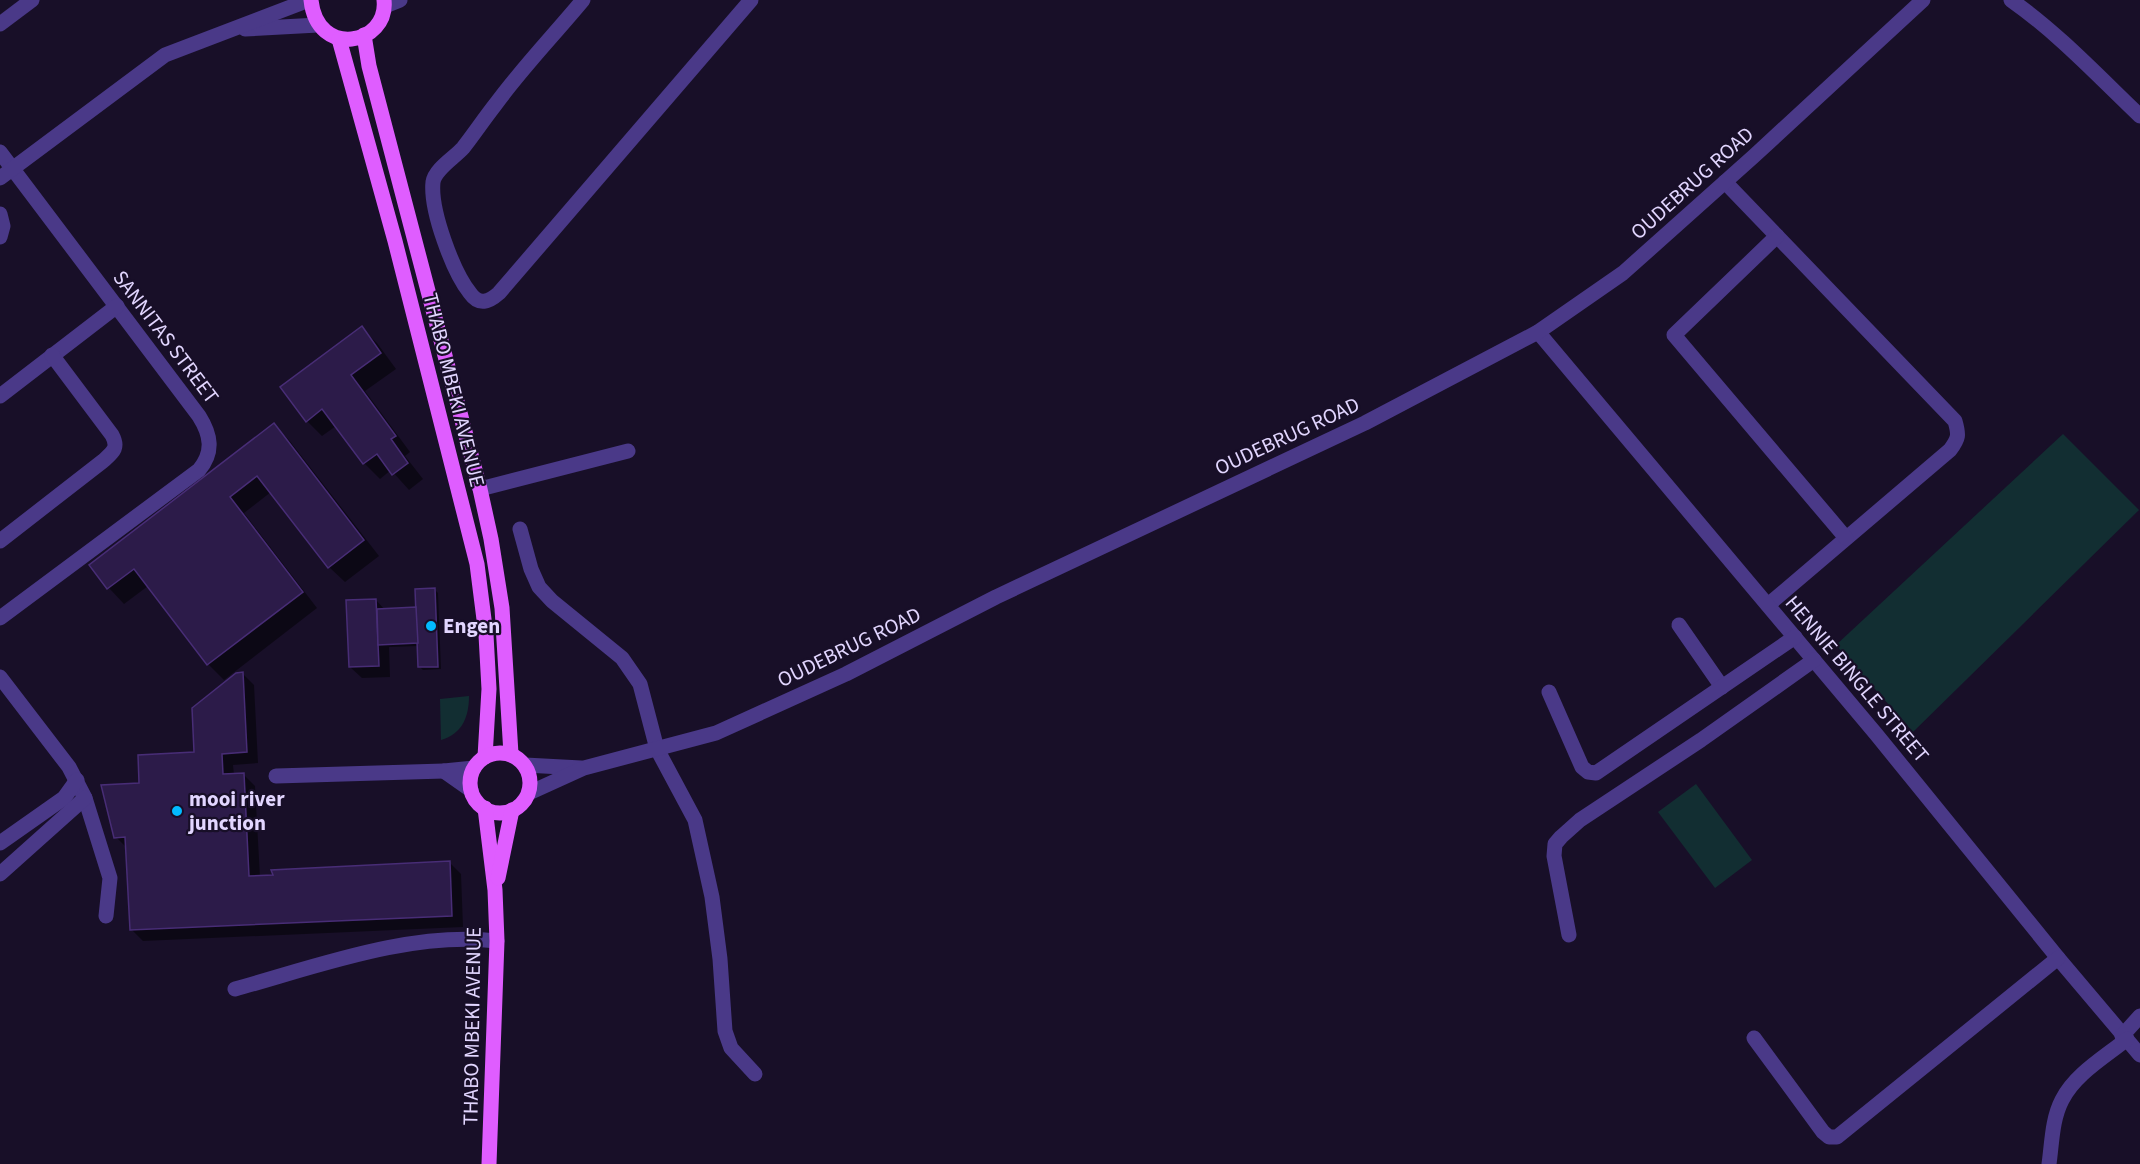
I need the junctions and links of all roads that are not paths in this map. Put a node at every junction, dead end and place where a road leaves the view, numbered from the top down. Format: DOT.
graph roads {
  1 [pos="32,0"];
  2 [pos="310,0"];
  3 [pos="583,0"];
  4 [pos="751,0"];
  5 [pos="1923,0"];
  6 [pos="2012,0"];
  7 [pos="390,2"];
  8 [pos="0,24"];
  9 [pos="318,25"];
  10 [pos="230,29"];
  11 [pos="364,35"];
  12 [pos="339,39"];
  13 [pos="2140,116"];
  14 [pos="0,152"];
  15 [pos="14,169"];
  16 [pos="0,178"];
  17 [pos="1725,182"];
  18 [pos="0,214"];
  19 [pos="1777,236"];
  20 [pos="0,237"];
  21 [pos="117,306"];
  22 [pos="1538,332"];
  23 [pos="52,355"];
  24 [pos="0,396"];
  25 [pos="628,451"];
  26 [pos="480,489"];
  27 [pos="520,529"];
  28 [pos="1846,538"];
  29 [pos="0,541"];
  30 [pos="1768,604"];
  31 [pos="0,618"];
  32 [pos="1679,625"];
  33 [pos="1795,637"];
  34 [pos="1814,660"];
  35 [pos="0,677"];
  36 [pos="1722,687"];
  37 [pos="1549,692"];
  38 [pos="657,749"];
  39 [pos="511,754"];
  40 [pos="479,762"];
  41 [pos="525,765"];
  42 [pos="584,768"];
  43 [pos="444,771"];
  44 [pos="276,776"];
  45 [pos="77,780"];
  46 [pos="471,790"];
  47 [pos="529,793"];
  48 [pos="85,798"];
  49 [pos="485,808"];
  50 [pos="512,810"];
  51 [pos="0,843"];
  52 [pos="0,874"];
  53 [pos="495,890"];
  54 [pos="106,916"];
  55 [pos="1569,935"];
  56 [pos="496,941"];
  57 [pos="2058,958"];
  58 [pos="235,989"];
  59 [pos="2140,1016"];
  60 [pos="1754,1038"];
  61 [pos="2125,1038"];
  62 [pos="2139,1052"];
  63 [pos="755,1074"];
  64 [pos="489,1164"];
  65 [pos="2049,1164"];
  1 -- 8 [label="street"];
  2 -- 9 [label="main road"];
  2 -- 10 [label="street"];
  3 -- 4 [label="street"];
  5 -- 17 [label="street, OUDEBRUG ROAD"];
  6 -- 13 [label="street"];
  7 -- 11 [label="main road"];
  9 -- 10 [label="street"];
  9 -- 12 [label="main road"];
  10 -- 15 [label="street"];
  11 -- 12 [label="main road"];
  11 -- 26 [label="main road, THABO MBEKI AVENUE"];
  12 -- 40 [label="main road, THABO MBEKI AVENUE"];
  14 -- 15 [label="street, SANNITAS STREET"];
  15 -- 16 [label="street"];
  15 -- 21 [label="street, SANNITAS STREET"];
  17 -- 19 [label="street"];
  17 -- 22 [label="street, OUDEBRUG ROAD"];
  18 -- 20 [label="street"];
  19 -- 28 [label="street"];
  19 -- 28 [label="street"];
  21 -- 23 [label="street"];
  21 -- 31 [label="street, SANNITAS STREET"];
  22 -- 30 [label="street, HENNIE BINGLE STREET"];
  22 -- 38 [label="street, OUDEBRUG ROAD"];
  23 -- 24 [label="street"];
  23 -- 29 [label="street"];
  25 -- 26 [label="street"];
  26 -- 39 [label="main road, THABO MBEKI AVENUE"];
  27 -- 38 [label="street"];
  28 -- 30 [label="street"];
  30 -- 33 [label="street, HENNIE BINGLE STREET"];
  32 -- 36 [label="street"];
  33 -- 34 [label="street, HENNIE BINGLE STREET"];
  33 -- 36 [label="street"];
  34 -- 55 [label="street"];
  34 -- 57 [label="street, HENNIE BINGLE STREET"];
  35 -- 45 [label="street"];
  36 -- 37 [label="street"];
  38 -- 42 [label="street, OUDEBRUG ROAD"];
  38 -- 63 [label="street"];
  39 -- 40 [label="main road"];
  39 -- 41 [label="main road"];
  40 -- 43 [label="street"];
  40 -- 46 [label="main road"];
  41 -- 42 [label="street, OUDEBRUG ROAD"];
  41 -- 47 [label="main road"];
  42 -- 47 [label="street, OUDEBRUG ROAD"];
  43 -- 44 [label="street"];
  43 -- 46 [label="street"];
  45 -- 48 [label="street"];
  45 -- 51 [label="street"];
  46 -- 49 [label="main road"];
  47 -- 50 [label="main road"];
  48 -- 52 [label="street"];
  48 -- 54 [label="street"];
  49 -- 50 [label="main road"];
  49 -- 53 [label="main road, THABO MBEKI AVENUE"];
  50 -- 53 [label="main road, THABO MBEKI AVENUE"];
  53 -- 56 [label="main road, THABO MBEKI AVENUE"];
  56 -- 58 [label="street"];
  56 -- 64 [label="main road, THABO MBEKI AVENUE"];
  57 -- 60 [label="street"];
  57 -- 61 [label="street, HENNIE BINGLE STREET"];
  59 -- 61 [label="street"];
  61 -- 62 [label="street, HENNIE BINGLE STREET"];
  61 -- 65 [label="street"];
}
